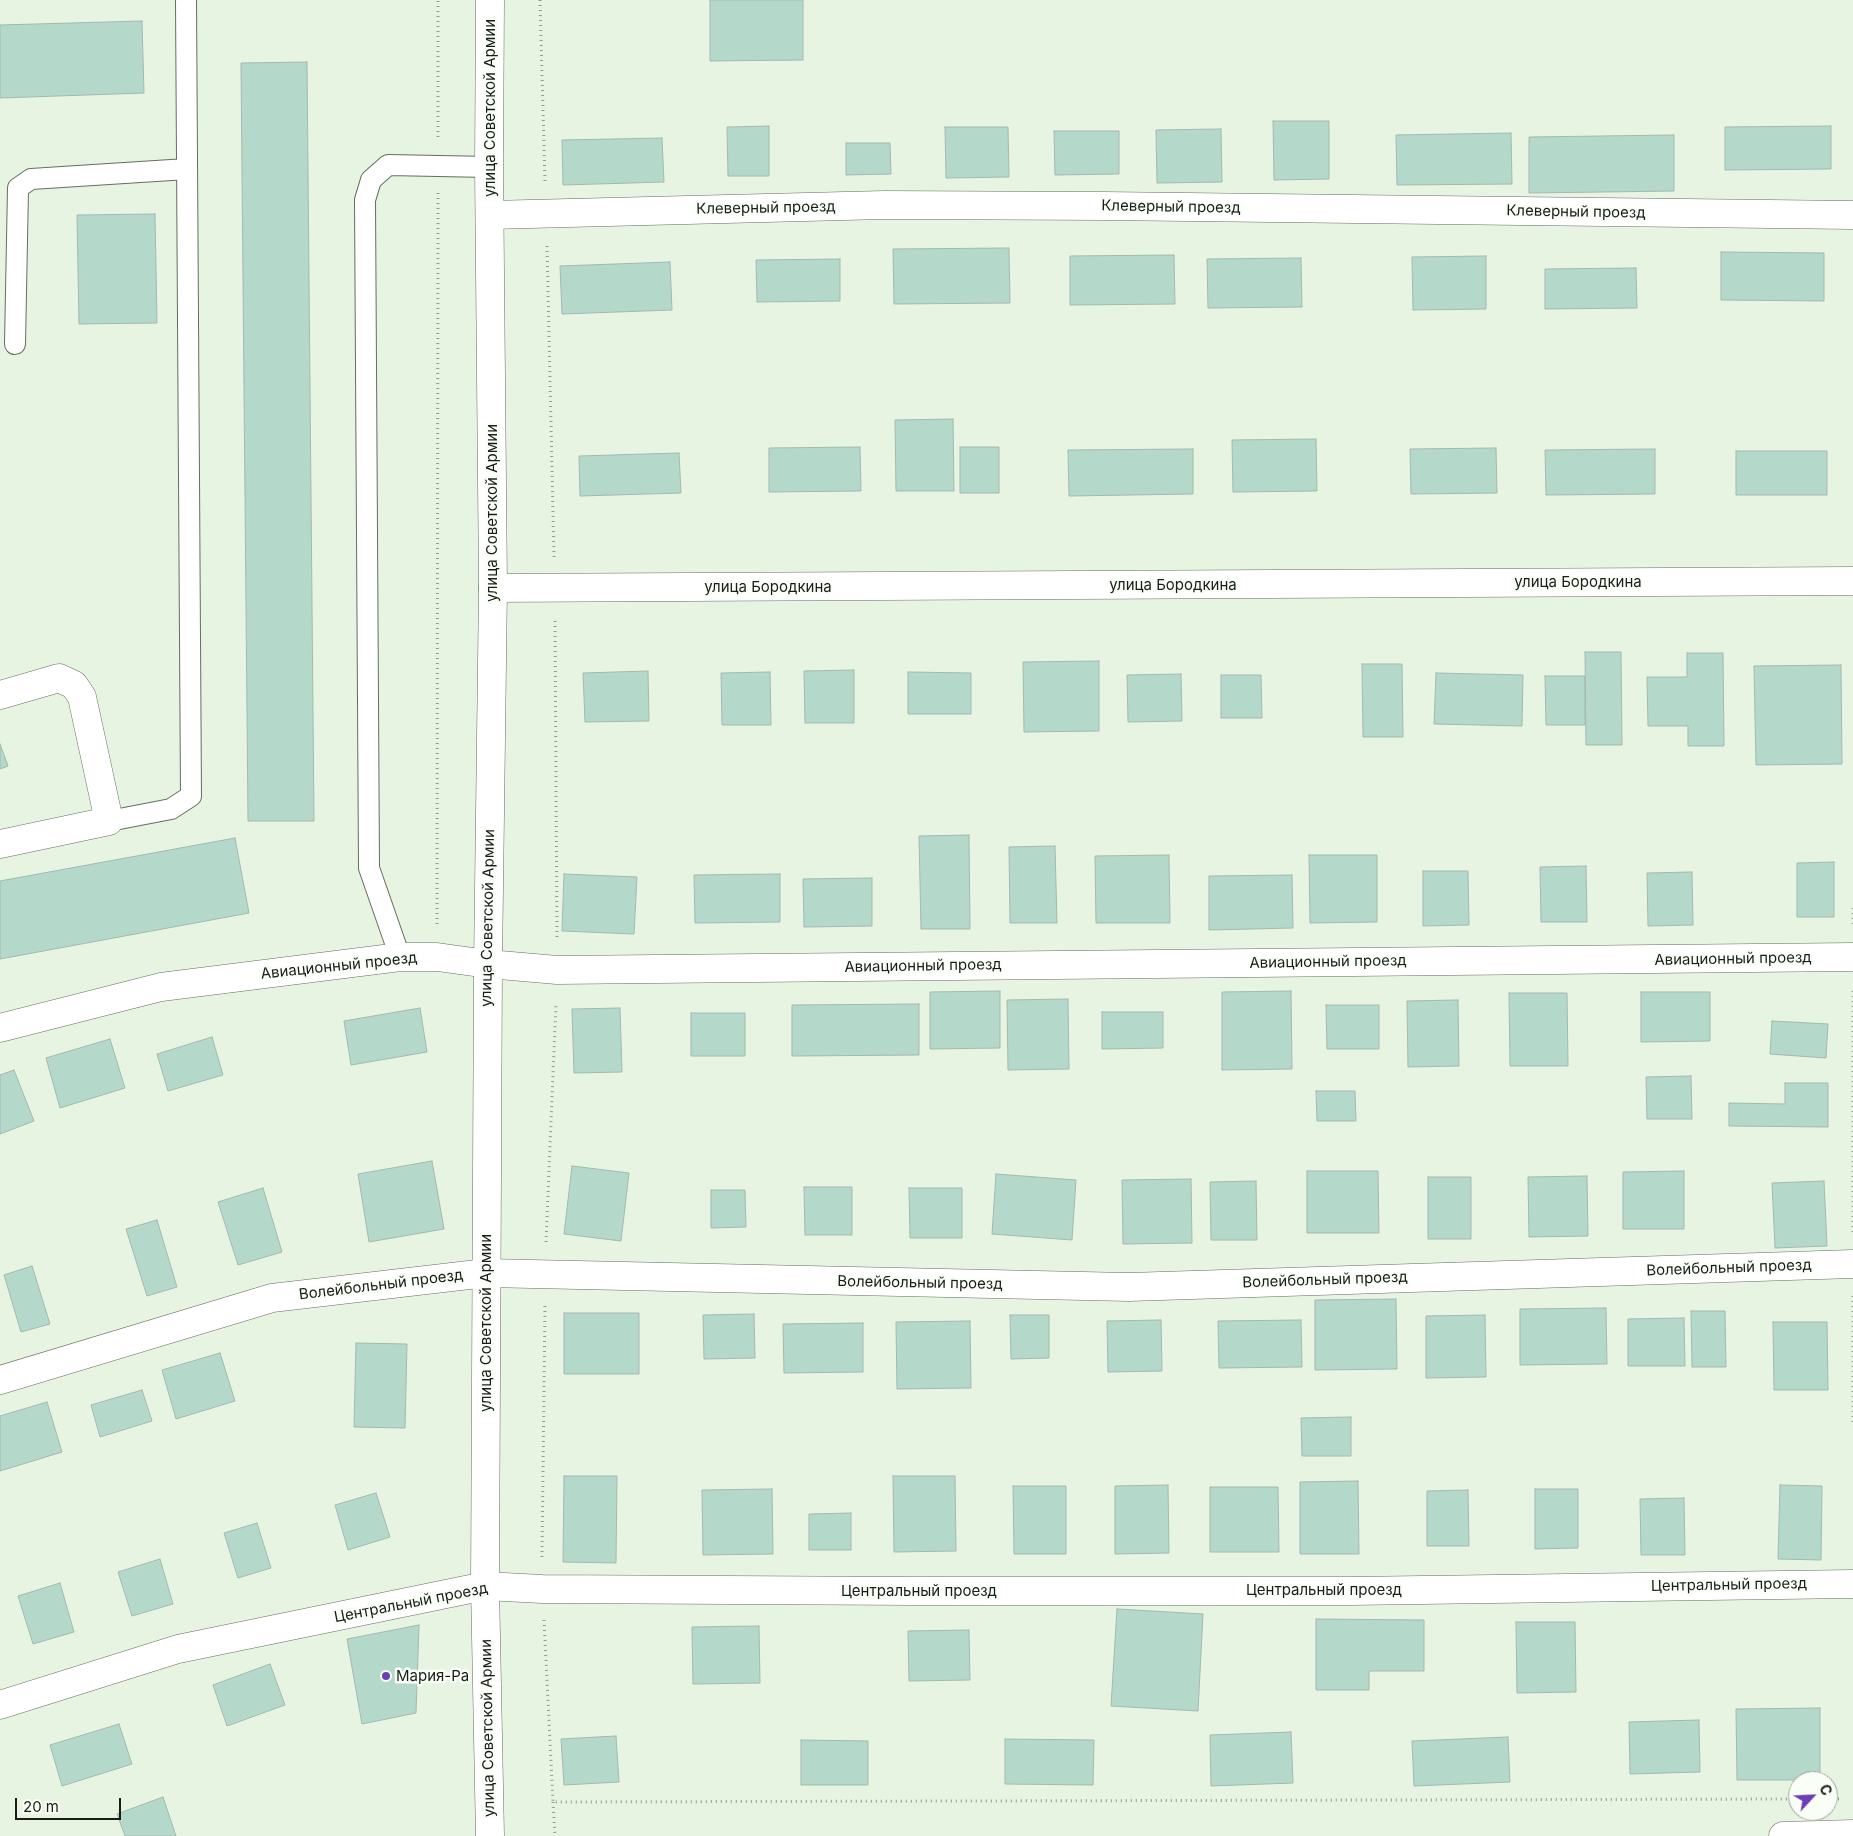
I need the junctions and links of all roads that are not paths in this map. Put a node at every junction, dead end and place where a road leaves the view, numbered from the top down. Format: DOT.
graph roads {
  1 [pos="186,0"];
  2 [pos="490,0"];
  3 [pos="489,166"];
  4 [pos="187,169"];
  5 [pos="490,215"];
  6 [pos="1853,215"];
  7 [pos="15,344"];
  8 [pos="1853,581"];
  9 [pos="493,588"];
  10 [pos="0,695"];
  11 [pos="109,821"];
  12 [pos="0,844"];
  13 [pos="400,956"];
  14 [pos="1853,958"];
  15 [pos="488,964"];
  16 [pos="0,1028"];
  17 [pos="1853,1264"];
  18 [pos="486,1273"];
  19 [pos="0,1380"];
  20 [pos="1853,1584"];
  21 [pos="485,1586"];
  22 [pos="0,1705"];
  23 [pos="1853,1834"];
  24 [pos="490,1836"];
  25 [pos="1783,1836"];
  1 -- 4 [label="lane"];
  2 -- 3 [label="street, улица Советской Армии"];
  3 -- 5 [label="street, улица Советской Армии"];
  3 -- 13 [label="lane"];
  4 -- 7 [label="lane"];
  4 -- 11 [label="lane"];
  5 -- 6 [label="street, Клеверный проезд"];
  5 -- 9 [label="street, улица Советской Армии"];
  8 -- 9 [label="street, улица Бородкина"];
  9 -- 15 [label="street, улица Советской Армии"];
  10 -- 11 [label="street"];
  11 -- 12 [label="street"];
  13 -- 15 [label="street, Авиационный проезд"];
  13 -- 16 [label="street, Авиационный проезд"];
  14 -- 15 [label="street, Авиационный проезд"];
  15 -- 18 [label="street, улица Советской Армии"];
  17 -- 18 [label="street, Волейбольный проезд"];
  18 -- 19 [label="street, Волейбольный проезд"];
  18 -- 21 [label="street, улица Советской Армии"];
  20 -- 21 [label="street, Центральный проезд"];
  21 -- 22 [label="street, Центральный проезд"];
  21 -- 24 [label="street, улица Советской Армии"];
  23 -- 25 [label="street"];
}
